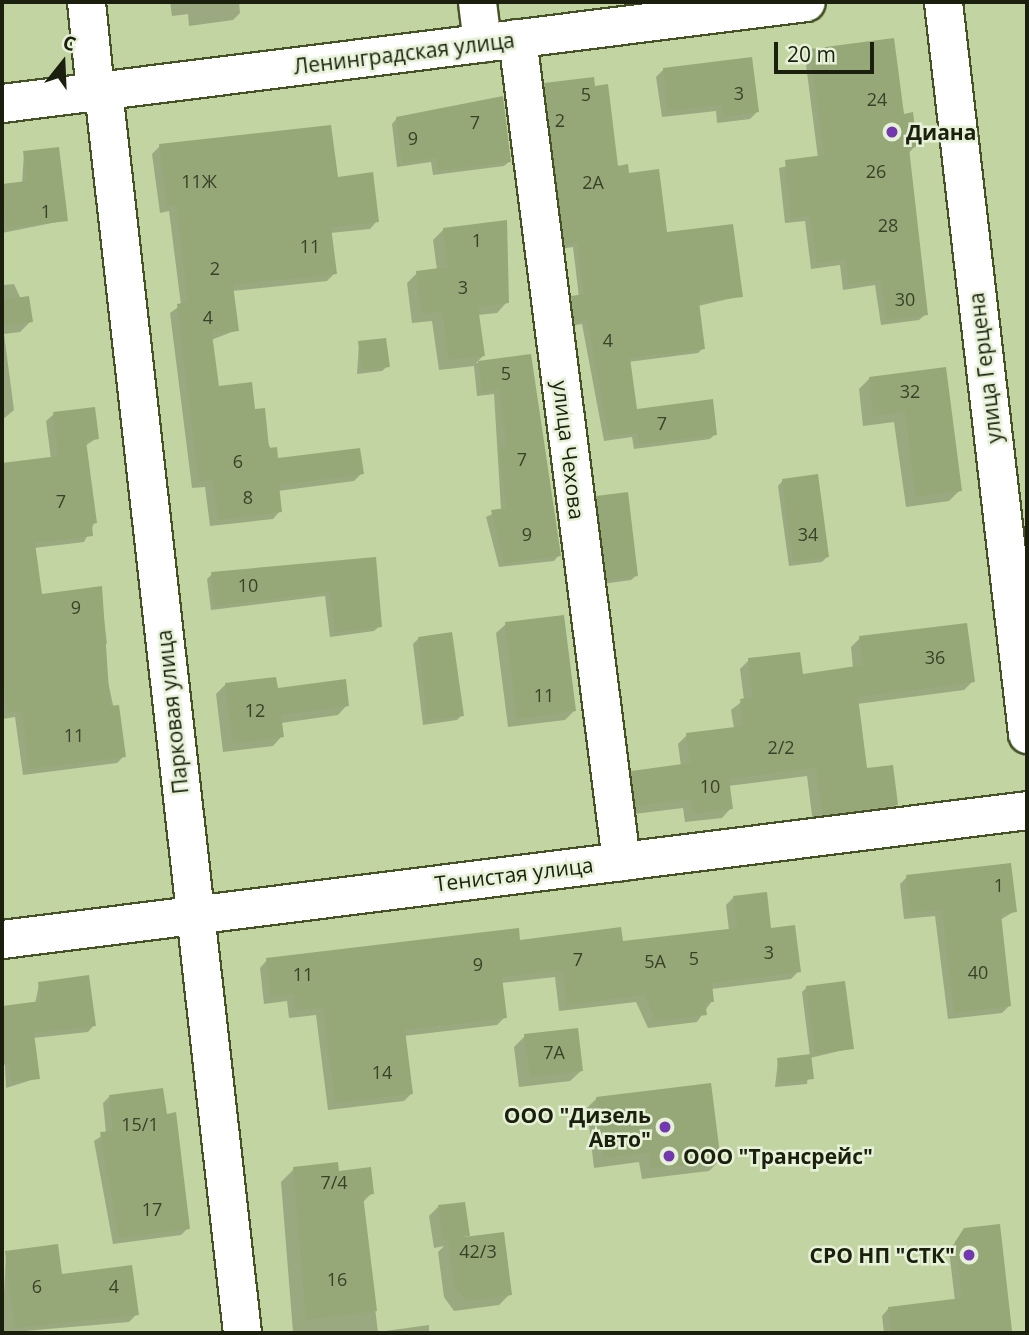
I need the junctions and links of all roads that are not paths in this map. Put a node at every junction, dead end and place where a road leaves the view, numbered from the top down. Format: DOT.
graph roads {
  1 [pos="86,2"];
  2 [pos="477,2"];
  3 [pos="806,2"];
  4 [pos="943,2"];
  5 [pos="499,41"];
  6 [pos="99,91"];
  7 [pos="2,103"];
  8 [pos="1027,734"];
  9 [pos="1027,810"];
  10 [pos="621,861"];
  11 [pos="195,915"];
  12 [pos="2,939"];
  13 [pos="242,1333"];
  1 -- 6 [label="street, Парковая улица"];
  2 -- 5 [label="street, улица Чехова"];
  3 -- 5 [label="street, Ленинградская улица"];
  4 -- 8 [label="street, улица Герцена"];
  5 -- 6 [label="street, Ленинградская улица"];
  5 -- 10 [label="street, улица Чехова"];
  6 -- 7 [label="street, Ленинградская улица"];
  6 -- 11 [label="street, Парковая улица"];
  9 -- 10 [label="street, Тенистая улица"];
  10 -- 11 [label="street, Тенистая улица"];
  11 -- 12 [label="street, Тенистая улица"];
  11 -- 13 [label="street, Парковая улица"];
}
